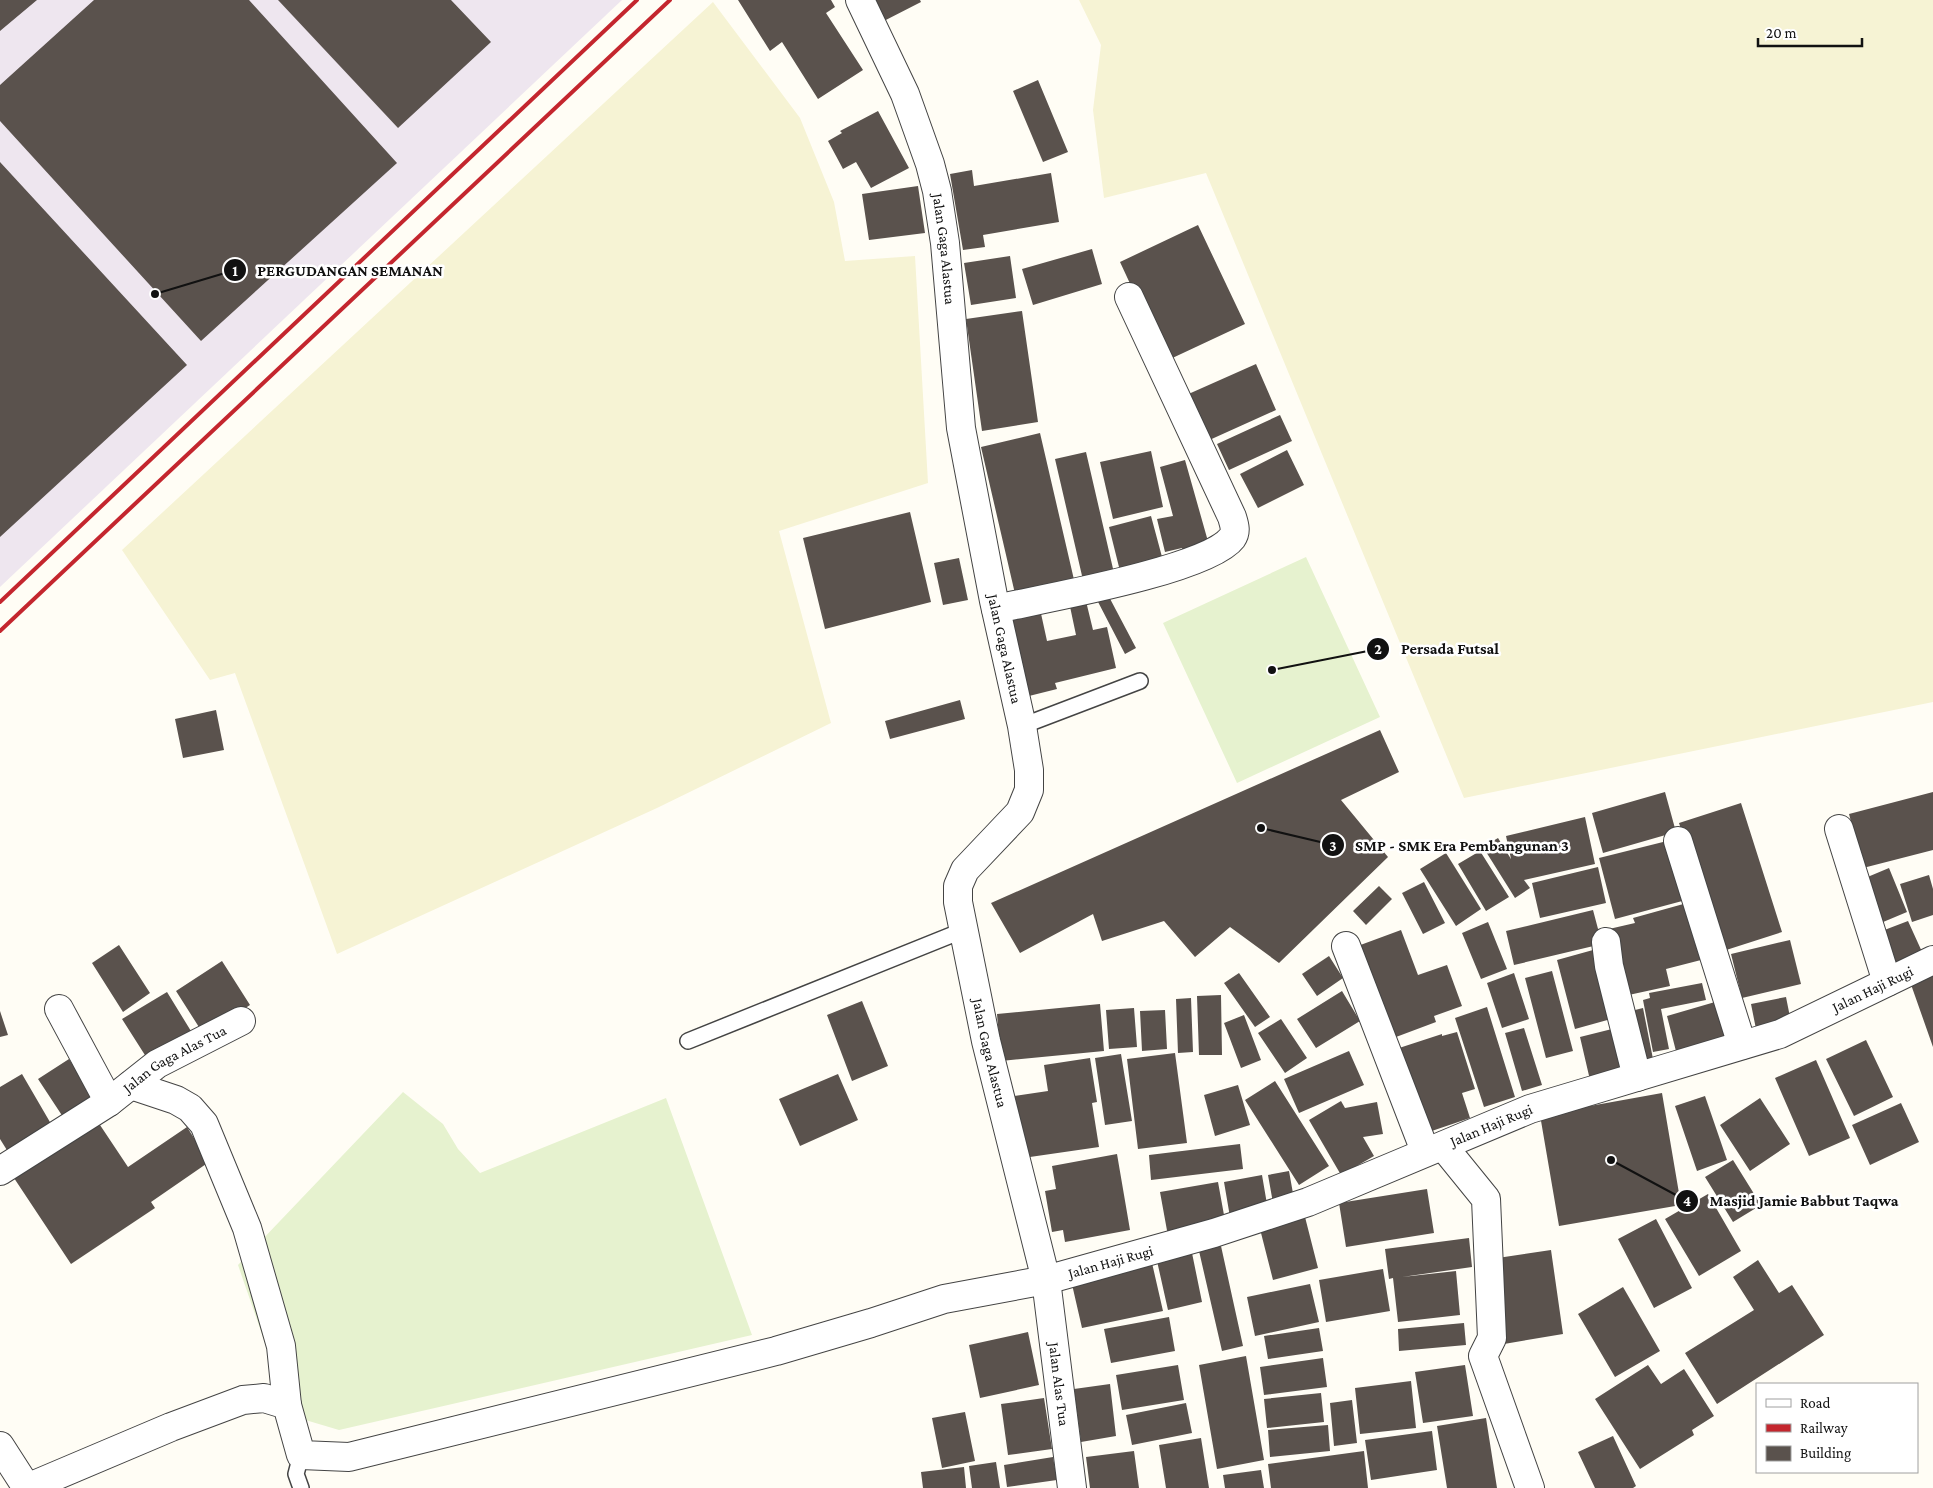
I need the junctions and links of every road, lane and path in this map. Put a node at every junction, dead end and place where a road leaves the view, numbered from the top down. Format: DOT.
graph roads {
  1 [pos="860,0"];
  2 [pos="1129,297"];
  3 [pos="996,609"];
  4 [pos="1140,681"];
  5 [pos="1022,726"];
  6 [pos="1839,829"];
  7 [pos="1678,841"];
  8 [pos="964,930"];
  9 [pos="1606,942"];
  10 [pos="1346,946"];
  11 [pos="1933,960"];
  12 [pos="1887,982"];
  13 [pos="59,1009"];
  14 [pos="241,1021"];
  15 [pos="688,1040"];
  16 [pos="1742,1045"];
  17 [pos="1636,1077"];
  18 [pos="131,1085"];
  19 [pos="109,1102"];
  20 [pos="1434,1148"];
  21 [pos="0,1171"];
  22 [pos="1046,1280"];
  23 [pos="288,1405"];
  24 [pos="301,1455"];
  25 [pos="4,1458"];
  26 [pos="27,1488"];
  27 [pos="301,1488"];
  28 [pos="1072,1488"];
  29 [pos="1530,1488"];
  1 -- 3 [label="street, Jalan Gaga Alastua"];
  2 -- 3 [label="street"];
  3 -- 5 [label="street, Jalan Gaga Alastua"];
  4 -- 5 [label="lane"];
  5 -- 8 [label="street, Jalan Gaga Alastua"];
  6 -- 12 [label="street"];
  7 -- 16 [label="street"];
  8 -- 15 [label="lane"];
  8 -- 22 [label="street, Jalan Gaga Alastua"];
  9 -- 17 [label="street"];
  10 -- 20 [label="street"];
  11 -- 12 [label="street, Jalan Haji Rugi"];
  12 -- 16 [label="street, Jalan Haji Rugi"];
  13 -- 19 [label="street, Jalan Gaga Alas Tua"];
  14 -- 18 [label="street, Jalan Gaga Alas Tua"];
  16 -- 17 [label="street, Jalan Haji Rugi"];
  17 -- 20 [label="street, Jalan Haji Rugi"];
  18 -- 19 [label="street, Jalan Gaga Alas Tua"];
  18 -- 23 [label="street"];
  19 -- 21 [label="street, Jalan Gaga Alas Tua"];
  20 -- 22 [label="street, Jalan Haji Rugi"];
  20 -- 29 [label="street"];
  22 -- 24 [label="street, Jalan Haji Rugi"];
  22 -- 28 [label="street, Jalan Alas Tua"];
  23 -- 24 [label="street"];
  23 -- 26 [label="street"];
  24 -- 27 [label="lane"];
  25 -- 26 [label="street"];
}
